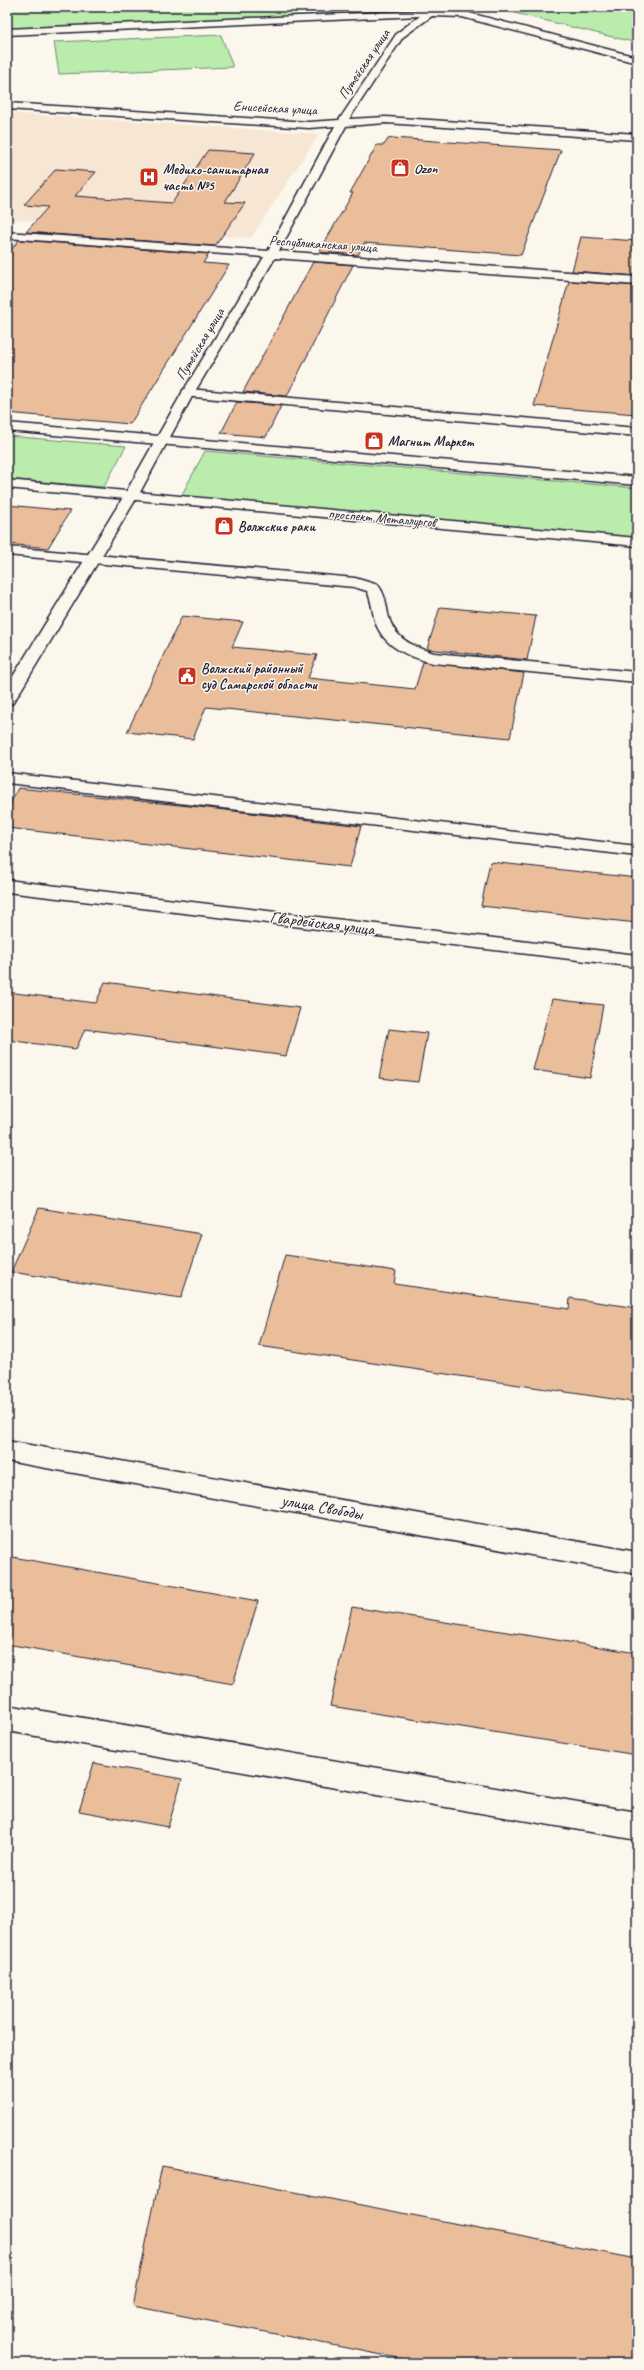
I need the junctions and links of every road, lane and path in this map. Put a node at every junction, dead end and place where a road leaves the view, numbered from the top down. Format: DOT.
graph roads {
  1 [pos="430,14"];
  2 [pos="7,32"];
  3 [pos="637,60"];
  4 [pos="7,106"];
  5 [pos="342,123"];
  6 [pos="637,136"];
  7 [pos="7,235"];
  8 [pos="271,255"];
  9 [pos="637,281"];
  10 [pos="188,393"];
  11 [pos="7,428"];
  12 [pos="637,432"];
  13 [pos="163,441"];
  14 [pos="637,481"];
  15 [pos="7,484"];
  16 [pos="132,494"];
  17 [pos="637,542"];
  18 [pos="7,551"];
  19 [pos="91,559"];
  20 [pos="637,676"];
  21 [pos="7,700"];
  22 [pos="7,778"];
  23 [pos="637,852"];
  24 [pos="7,886"];
  25 [pos="637,961"];
  26 [pos="7,1451"];
  27 [pos="637,1563"];
  28 [pos="7,1718"];
  29 [pos="637,1826"];
  1 -- 2 [label="street"];
  1 -- 3 [label="street"];
  1 -- 5 [label="street, Путейская улица"];
  4 -- 5 [label="street, Енисейская улица"];
  5 -- 6 [label="street, Енисейская улица"];
  5 -- 8 [label="street, Путейская улица"];
  7 -- 8 [label="street, Республиканская улица"];
  8 -- 9 [label="street, Республиканская улица"];
  8 -- 10 [label="street, Путейская улица"];
  10 -- 12 [label="street"];
  10 -- 13 [label="street, Путейская улица"];
  11 -- 13 [label="street"];
  13 -- 14 [label="street"];
  13 -- 16 [label="street, Путейская улица"];
  15 -- 16 [label="street, проспект Металлургов"];
  16 -- 17 [label="street, проспект Металлургов"];
  16 -- 19 [label="street, Путейская улица"];
  18 -- 19 [label="street"];
  19 -- 20 [label="street"];
  19 -- 21 [label="street, Путейская улица"];
  22 -- 23 [label="street"];
  24 -- 25 [label="street, Гвардейская улица"];
  26 -- 27 [label="street, улица Свободы"];
  28 -- 29 [label="street"];
}
